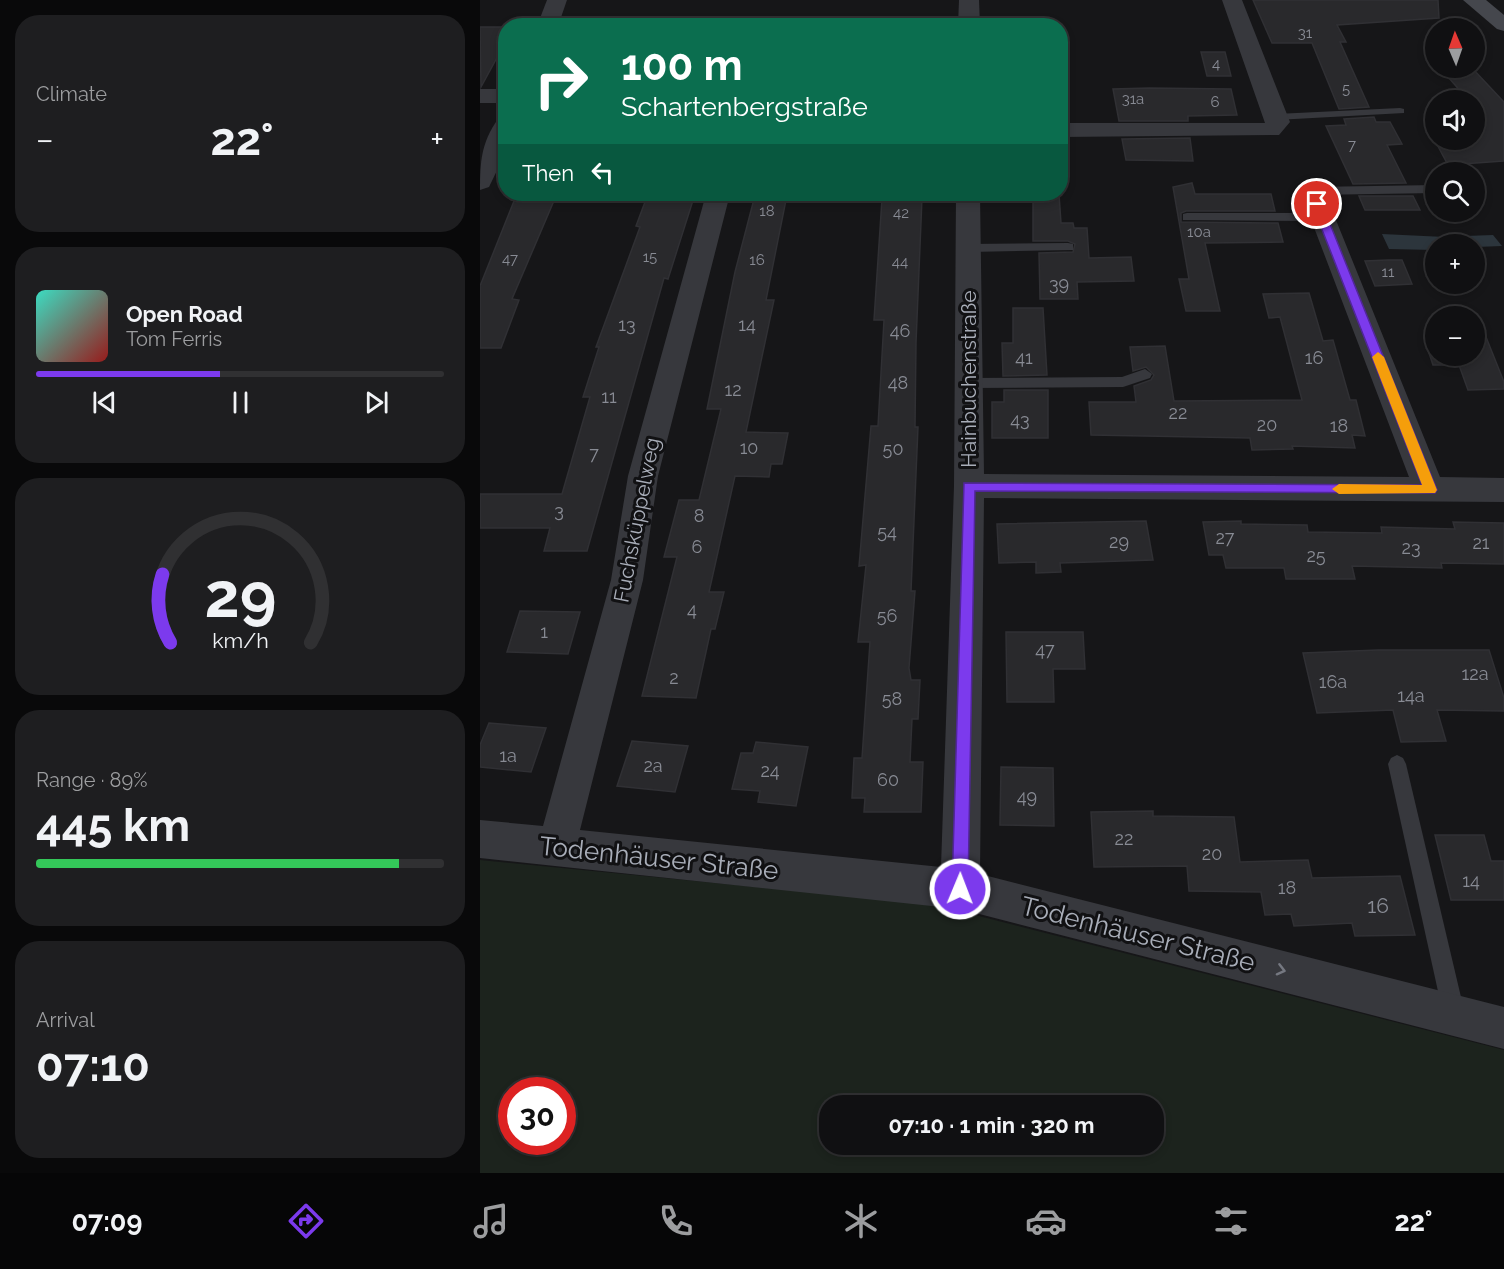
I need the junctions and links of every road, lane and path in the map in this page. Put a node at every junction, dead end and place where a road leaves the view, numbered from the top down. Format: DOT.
graph roads {
  1 [pos="557,0"];
  2 [pos="969,0"];
  3 [pos="1232,0"];
  4 [pos="1473,0"];
  5 [pos="550,18"];
  6 [pos="969,18"];
  7 [pos="1504,25"];
  8 [pos="480,96"];
  9 [pos="498,96"];
  10 [pos="1400,111"];
  11 [pos="1274,123"];
  12 [pos="1068,130"];
  13 [pos="498,144"];
  14 [pos="480,182"];
  15 [pos="1311,189"];
  16 [pos="1425,189"];
  17 [pos="716,201"];
  18 [pos="968,201"];
  19 [pos="1322,217"];
  20 [pos="1187,218"];
  21 [pos="1068,247"];
  22 [pos="969,248"];
  23 [pos="1145,374"];
  24 [pos="969,383"];
  25 [pos="969,486"];
  26 [pos="1430,490"];
  27 [pos="1504,490"];
  28 [pos="1397,764"];
  29 [pos="480,839"];
  30 [pos="557,847"];
  31 [pos="960,889"];
  32 [pos="1454,1014"];
  33 [pos="1504,1028"];
  1 -- 5 [label="street"];
  2 -- 6 [label="street"];
  3 -- 11 [label="street"];
  4 -- 7 [label="main road"];
  8 -- 9 [label="street"];
  10 -- 11 [label="lane"];
  11 -- 12 [label="street"];
  13 -- 14 [label="street"];
  15 -- 16 [label="lane"];
  15 -- 19 [label="street"];
  17 -- 30 [label="street, Fuchsküppelweg"];
  18 -- 22 [label="street, Hainbuchenstraße"];
  19 -- 20 [label="lane"];
  19 -- 26 [label="street"];
  21 -- 22 [label="lane"];
  22 -- 24 [label="street, Hainbuchenstraße"];
  23 -- 24 [label="lane"];
  24 -- 25 [label="street, Hainbuchenstraße"];
  25 -- 26 [label="street"];
  25 -- 31 [label="street, Hainbuchenstraße"];
  26 -- 27 [label="street"];
  28 -- 32 [label="lane"];
  29 -- 30 [label="street, Todenhäuser Straße"];
  30 -- 31 [label="street, Todenhäuser Straße"];
  31 -- 32 [label="street, Todenhäuser Straße, one-way"];
  32 -- 33 [label="street, Todenhäuser Straße"];
}
